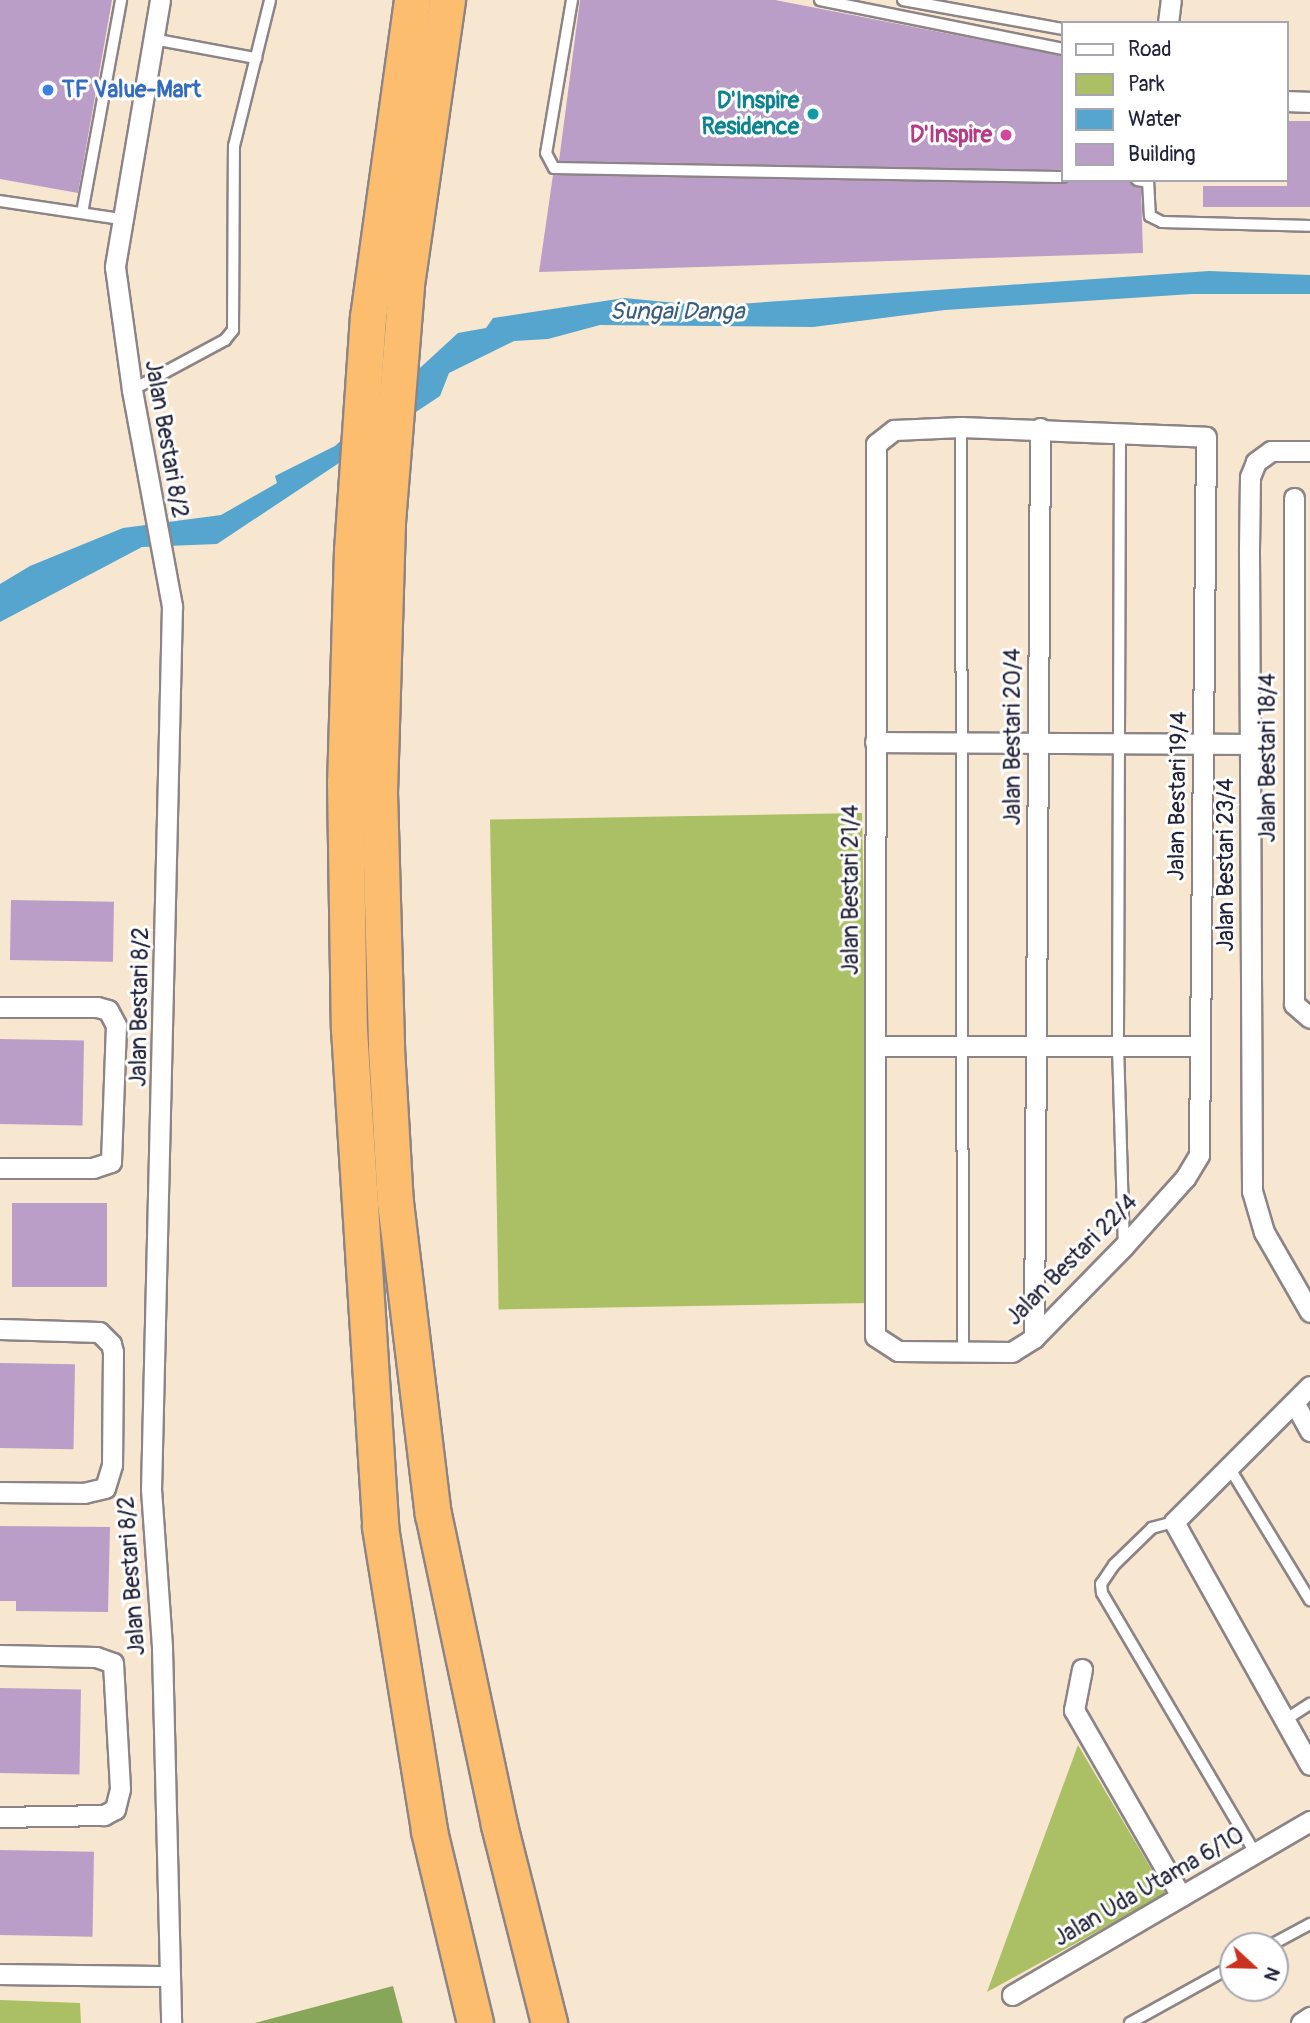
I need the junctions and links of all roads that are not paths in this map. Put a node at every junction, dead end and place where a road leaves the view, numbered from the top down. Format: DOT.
graph roads {
  1 [pos="121,0"];
  2 [pos="160,0"];
  3 [pos="270,0"];
  4 [pos="412,0"];
  5 [pos="447,0"];
  6 [pos="572,0"];
  7 [pos="820,0"];
  8 [pos="903,0"];
  9 [pos="1171,0"];
  10 [pos="1168,21"];
  11 [pos="1062,29"];
  12 [pos="153,39"];
  13 [pos="1062,49"];
  14 [pos="256,58"];
  15 [pos="1289,101"];
  16 [pos="1310,102"];
  17 [pos="1062,177"];
  18 [pos="1144,182"];
  19 [pos="0,201"];
  20 [pos="82,213"];
  21 [pos="121,219"];
  22 [pos="1310,226"];
  23 [pos="132,390"];
  24 [pos="961,427"];
  25 [pos="1040,428"];
  26 [pos="1120,430"];
  27 [pos="1310,451"];
  28 [pos="1294,498"];
  29 [pos="876,741"];
  30 [pos="964,742"];
  31 [pos="1038,743"];
  32 [pos="1120,743"];
  33 [pos="1203,744"];
  34 [pos="1250,744"];
  35 [pos="1301,764"];
  36 [pos="0,1007"];
  37 [pos="1307,1017"];
  38 [pos="875,1046"];
  39 [pos="964,1046"];
  40 [pos="1036,1046"];
  41 [pos="1118,1046"];
  42 [pos="1200,1046"];
  43 [pos="1199,1155"];
  44 [pos="0,1168"];
  45 [pos="1124,1246"];
  46 [pos="1310,1312"];
  47 [pos="0,1329"];
  48 [pos="875,1336"];
  49 [pos="1034,1338"];
  50 [pos="962,1352"];
  51 [pos="1310,1386"];
  52 [pos="1295,1404"];
  53 [pos="1310,1431"];
  54 [pos="1229,1466"];
  55 [pos="0,1492"];
  56 [pos="1174,1522"];
  57 [pos="1310,1600"];
  58 [pos="0,1655"];
  59 [pos="1082,1669"];
  60 [pos="1310,1704"];
  61 [pos="1285,1720"];
  62 [pos="1310,1765"];
  63 [pos="0,1817"];
  64 [pos="1310,1821"];
  65 [pos="1255,1853"];
  66 [pos="1181,1896"];
  67 [pos="1310,1924"];
  68 [pos="1289,1935"];
  69 [pos="0,1974"];
  70 [pos="1219,1974"];
  71 [pos="169,1976"];
  72 [pos="1012,1995"];
  73 [pos="1310,2017"];
  74 [pos="171,2023"];
  75 [pos="475,2023"];
  76 [pos="549,2023"];
  77 [pos="1130,2023"];
  78 [pos="1301,2023"];
  1 -- 20 [label="lane"];
  2 -- 12 [label="street, Jalan Bestari 8/2"];
  3 -- 14 [label="lane"];
  4 -- 75 [label="highway"];
  5 -- 76 [label="highway"];
  6 -- 17 [label="lane"];
  7 -- 13 [label="lane"];
  8 -- 11 [label="lane"];
  9 -- 10 [label="street"];
  12 -- 14 [label="lane"];
  12 -- 21 [label="street, Jalan Bestari 8/2"];
  14 -- 23 [label="lane"];
  15 -- 16 [label="street"];
  18 -- 22 [label="lane"];
  19 -- 20 [label="lane"];
  20 -- 21 [label="lane"];
  21 -- 23 [label="street, Jalan Bestari 8/2"];
  23 -- 71 [label="street, Jalan Bestari 8/2"];
  24 -- 25 [label="street"];
  24 -- 29 [label="street, Jalan Bestari 21/4"];
  24 -- 30 [label="lane"];
  25 -- 26 [label="street"];
  25 -- 31 [label="street, Jalan Bestari 20/4"];
  26 -- 32 [label="lane"];
  26 -- 33 [label="street, Jalan Bestari 19/4"];
  27 -- 34 [label="street, Jalan Bestari 23/4"];
  28 -- 35 [label="street, Jalan Bestari 18/4"];
  29 -- 30 [label="street"];
  29 -- 38 [label="street, Jalan Bestari 21/4"];
  30 -- 31 [label="street"];
  30 -- 39 [label="lane"];
  31 -- 32 [label="street"];
  31 -- 40 [label="street, Jalan Bestari 20/4"];
  32 -- 33 [label="street"];
  32 -- 41 [label="lane"];
  33 -- 34 [label="street"];
  33 -- 42 [label="street, Jalan Bestari 19/4"];
  34 -- 46 [label="street, Jalan Bestari 23/4"];
  35 -- 37 [label="street, Jalan Bestari 18/4"];
  36 -- 44 [label="street"];
  38 -- 39 [label="street"];
  38 -- 48 [label="street, Jalan Bestari 21/4"];
  39 -- 40 [label="street"];
  39 -- 50 [label="lane"];
  40 -- 41 [label="street"];
  40 -- 49 [label="street, Jalan Bestari 20/4"];
  41 -- 42 [label="street"];
  41 -- 45 [label="lane"];
  42 -- 43 [label="street, Jalan Bestari 19/4"];
  43 -- 45 [label="street, Jalan Bestari 22/4"];
  45 -- 49 [label="street, Jalan Bestari 22/4"];
  47 -- 55 [label="street"];
  48 -- 50 [label="street, Jalan Bestari 22/4"];
  49 -- 50 [label="street, Jalan Bestari 22/4"];
  51 -- 52 [label="street"];
  52 -- 53 [label="street"];
  52 -- 54 [label="street"];
  54 -- 56 [label="street"];
  54 -- 57 [label="lane"];
  56 -- 61 [label="street"];
  56 -- 65 [label="lane"];
  58 -- 63 [label="street"];
  59 -- 66 [label="street"];
  60 -- 61 [label="lane"];
  61 -- 62 [label="street"];
  64 -- 65 [label="street, Jalan Uda Utama 6/10"];
  65 -- 66 [label="street, Jalan Uda Utama 6/10"];
  66 -- 72 [label="street, Jalan Uda Utama 6/10"];
  67 -- 68 [label="lane"];
  69 -- 71 [label="street"];
  70 -- 77 [label="lane"];
  71 -- 74 [label="street, Jalan Bestari 8/2"];
  73 -- 78 [label="street"];
}
